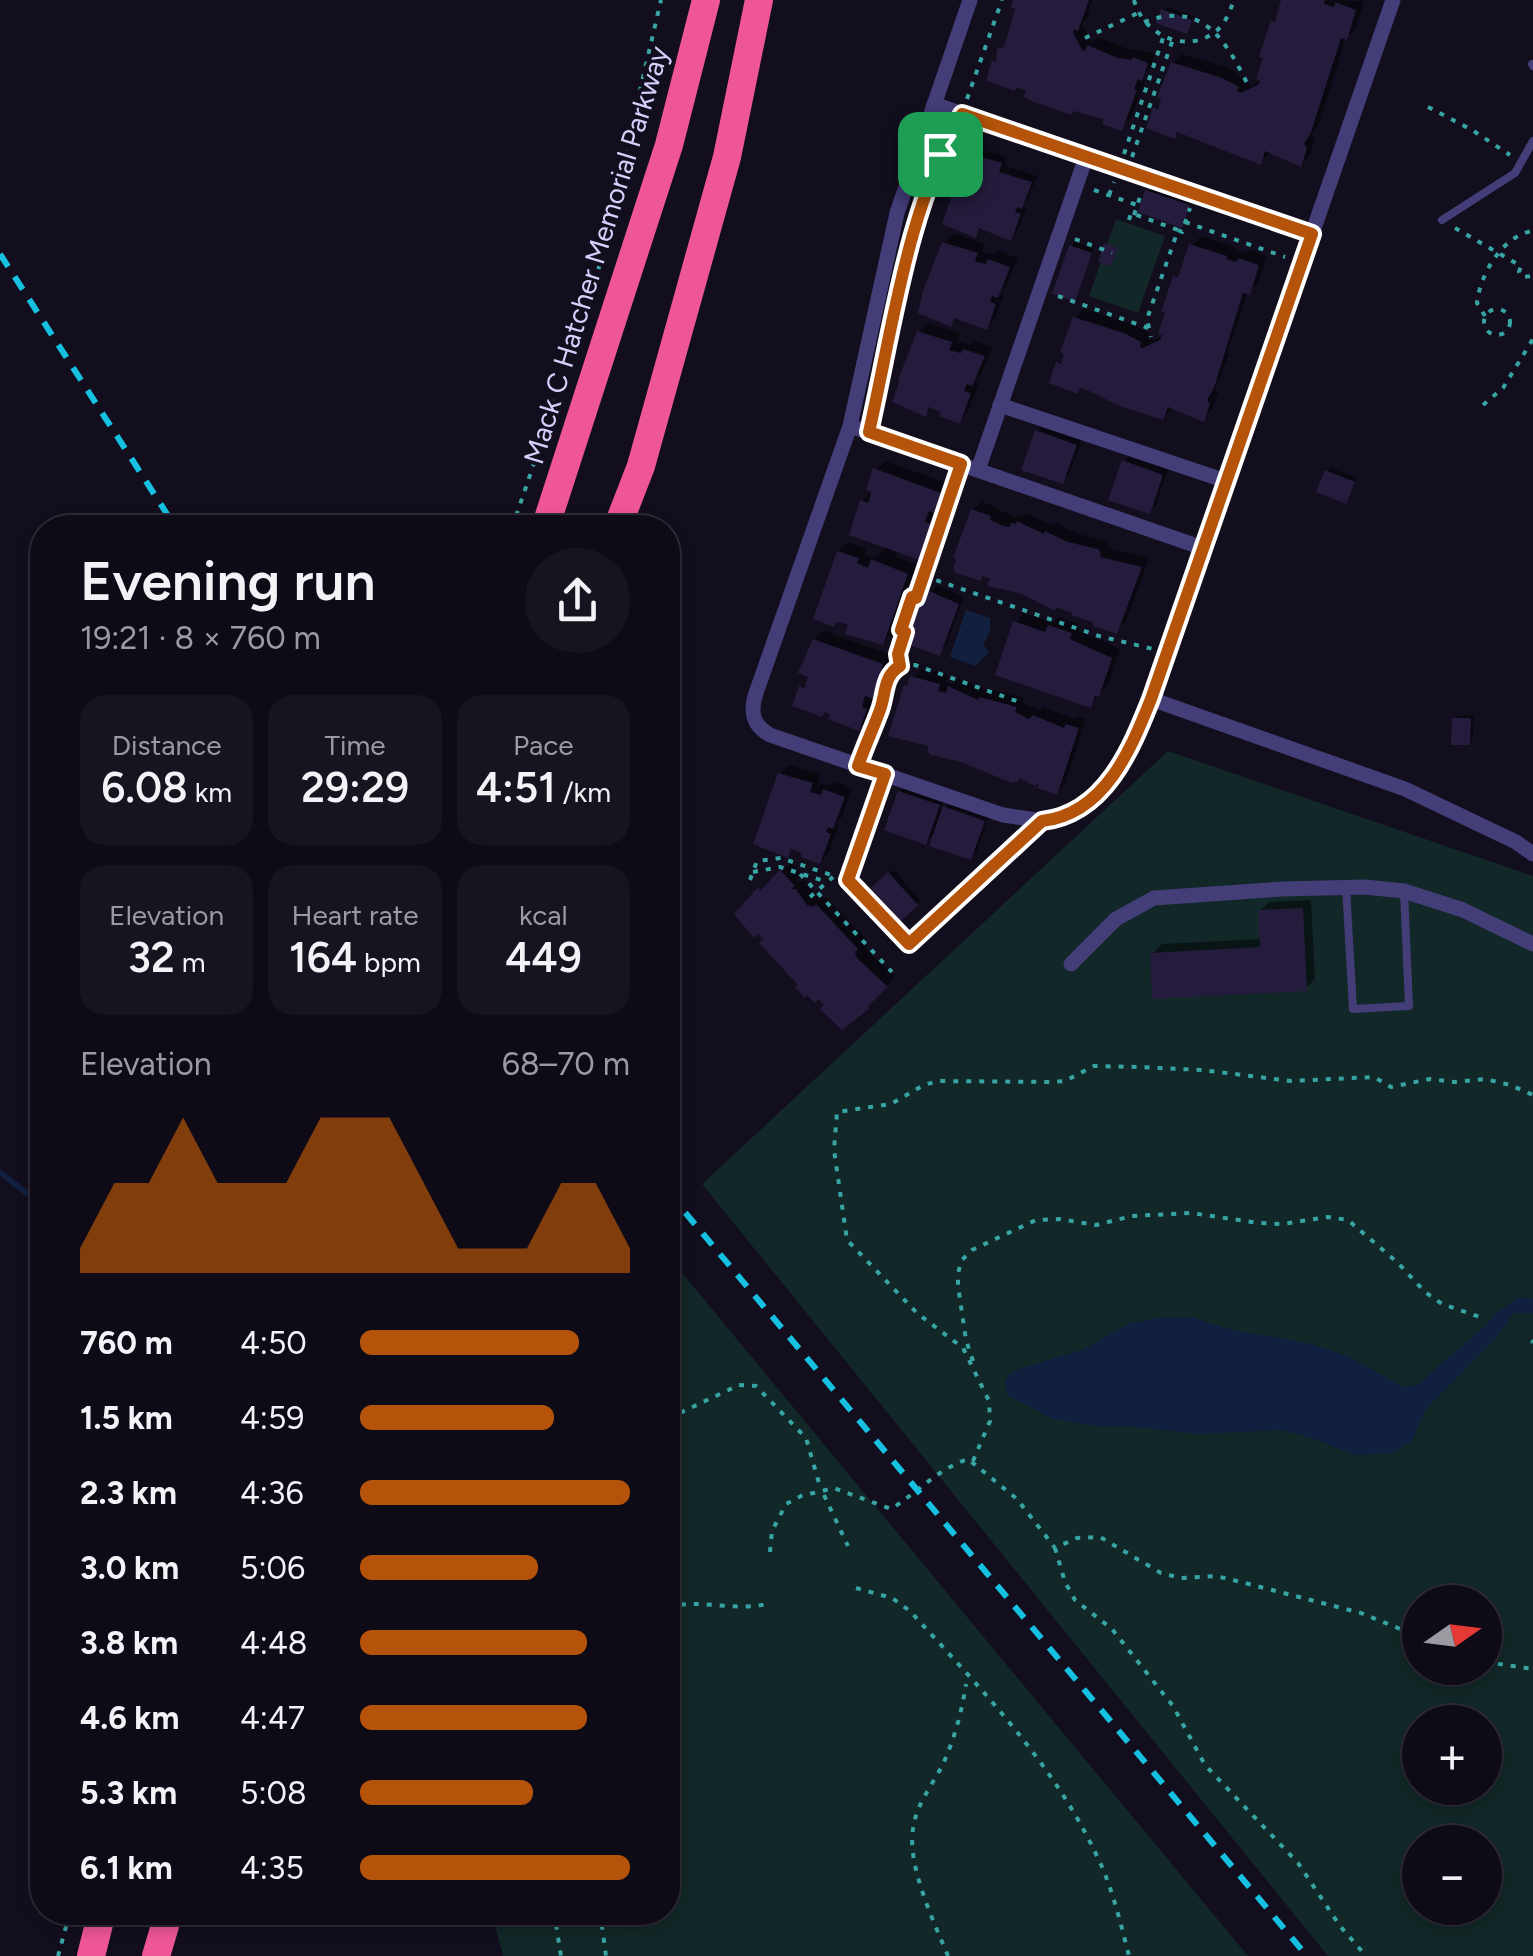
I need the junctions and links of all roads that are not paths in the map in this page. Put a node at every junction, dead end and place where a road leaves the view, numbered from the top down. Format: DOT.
graph roads {
  1 [pos="706,0"];
  2 [pos="759,0"];
  3 [pos="970,0"];
  4 [pos="1393,0"];
  5 [pos="934,104"];
  6 [pos="1533,142"];
  7 [pos="1086,157"];
  8 [pos="1442,220"];
  9 [pos="1312,234"];
  10 [pos="1000,405"];
  11 [pos="850,426"];
  12 [pos="978,470"];
  13 [pos="1226,482"];
  14 [pos="549,515"];
  15 [pos="622,515"];
  16 [pos="1203,548"];
  17 [pos="1151,699"];
  18 [pos="885,774"];
  19 [pos="1042,821"];
  20 [pos="1525,844"];
  21 [pos="1533,854"];
  22 [pos="1346,887"];
  23 [pos="1404,891"];
  24 [pos="1533,944"];
  25 [pos="1071,964"];
  26 [pos="99,1925"];
  27 [pos="165,1925"];
  28 [pos="91,1956"];
  29 [pos="156,1956"];
  1 -- 14 [label="highway, Mack C Hatcher Memorial Parkway"];
  2 -- 15 [label="highway"];
  3 -- 5 [label="street"];
  4 -- 9 [label="street"];
  5 -- 7 [label="street"];
  5 -- 11 [label="street"];
  6 -- 8 [label="lane"];
  7 -- 9 [label="street"];
  7 -- 10 [label="street"];
  9 -- 13 [label="street"];
  10 -- 12 [label="street"];
  10 -- 13 [label="street"];
  11 -- 12 [label="street"];
  11 -- 18 [label="street"];
  12 -- 16 [label="street"];
  13 -- 16 [label="street"];
  16 -- 17 [label="street"];
  17 -- 19 [label="street"];
  17 -- 20 [label="street"];
  18 -- 19 [label="street"];
  18 -- 19 [label="street"];
  20 -- 21 [label="street"];
  22 -- 23 [label="street"];
  22 -- 23 [label="lane"];
  22 -- 25 [label="street"];
  23 -- 24 [label="street"];
  26 -- 28 [label="highway"];
  27 -- 29 [label="highway"];
}
